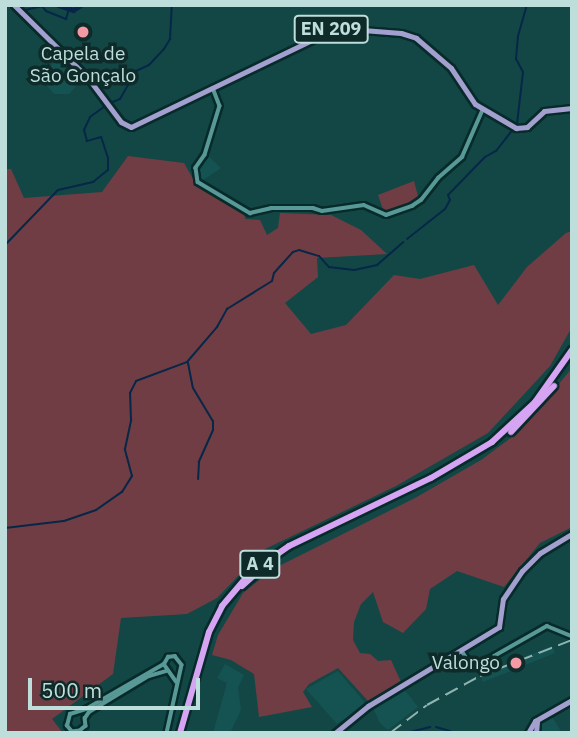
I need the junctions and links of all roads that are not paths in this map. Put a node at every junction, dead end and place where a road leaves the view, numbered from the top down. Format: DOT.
graph roads {
  1 [pos="14,5"];
  2 [pos="212,88"];
  3 [pos="483,108"];
  4 [pos="572,108"];
  5 [pos="572,350"];
  6 [pos="572,358"];
  7 [pos="572,534"];
  8 [pos="572,636"];
  9 [pos="462,651"];
  10 [pos="164,664"];
  11 [pos="178,671"];
  12 [pos="168,672"];
  13 [pos="572,700"];
  14 [pos="80,712"];
  15 [pos="85,718"];
  16 [pos="531,732"];
  17 [pos="166,733"];
  18 [pos="182,733"];
  19 [pos="335,733"];
  1 -- 2 [label="main road, EN 209"];
  2 -- 3 [label="main road, EN 209"];
  2 -- 3 [label="street"];
  3 -- 4 [label="main road, EN 209"];
  5 -- 18 [label="highway, A 4"];
  6 -- 18 [label="highway, A 4"];
  7 -- 9 [label="main road"];
  8 -- 9 [label="street"];
  9 -- 19 [label="main road"];
  10 -- 11 [label="street"];
  10 -- 12 [label="street"];
  10 -- 14 [label="street"];
  11 -- 12 [label="street"];
  11 -- 17 [label="street"];
  12 -- 15 [label="street"];
  12 -- 17 [label="street"];
  13 -- 16 [label="main road"];
  14 -- 15 [label="street"];
  14 -- 15 [label="street"];
}
